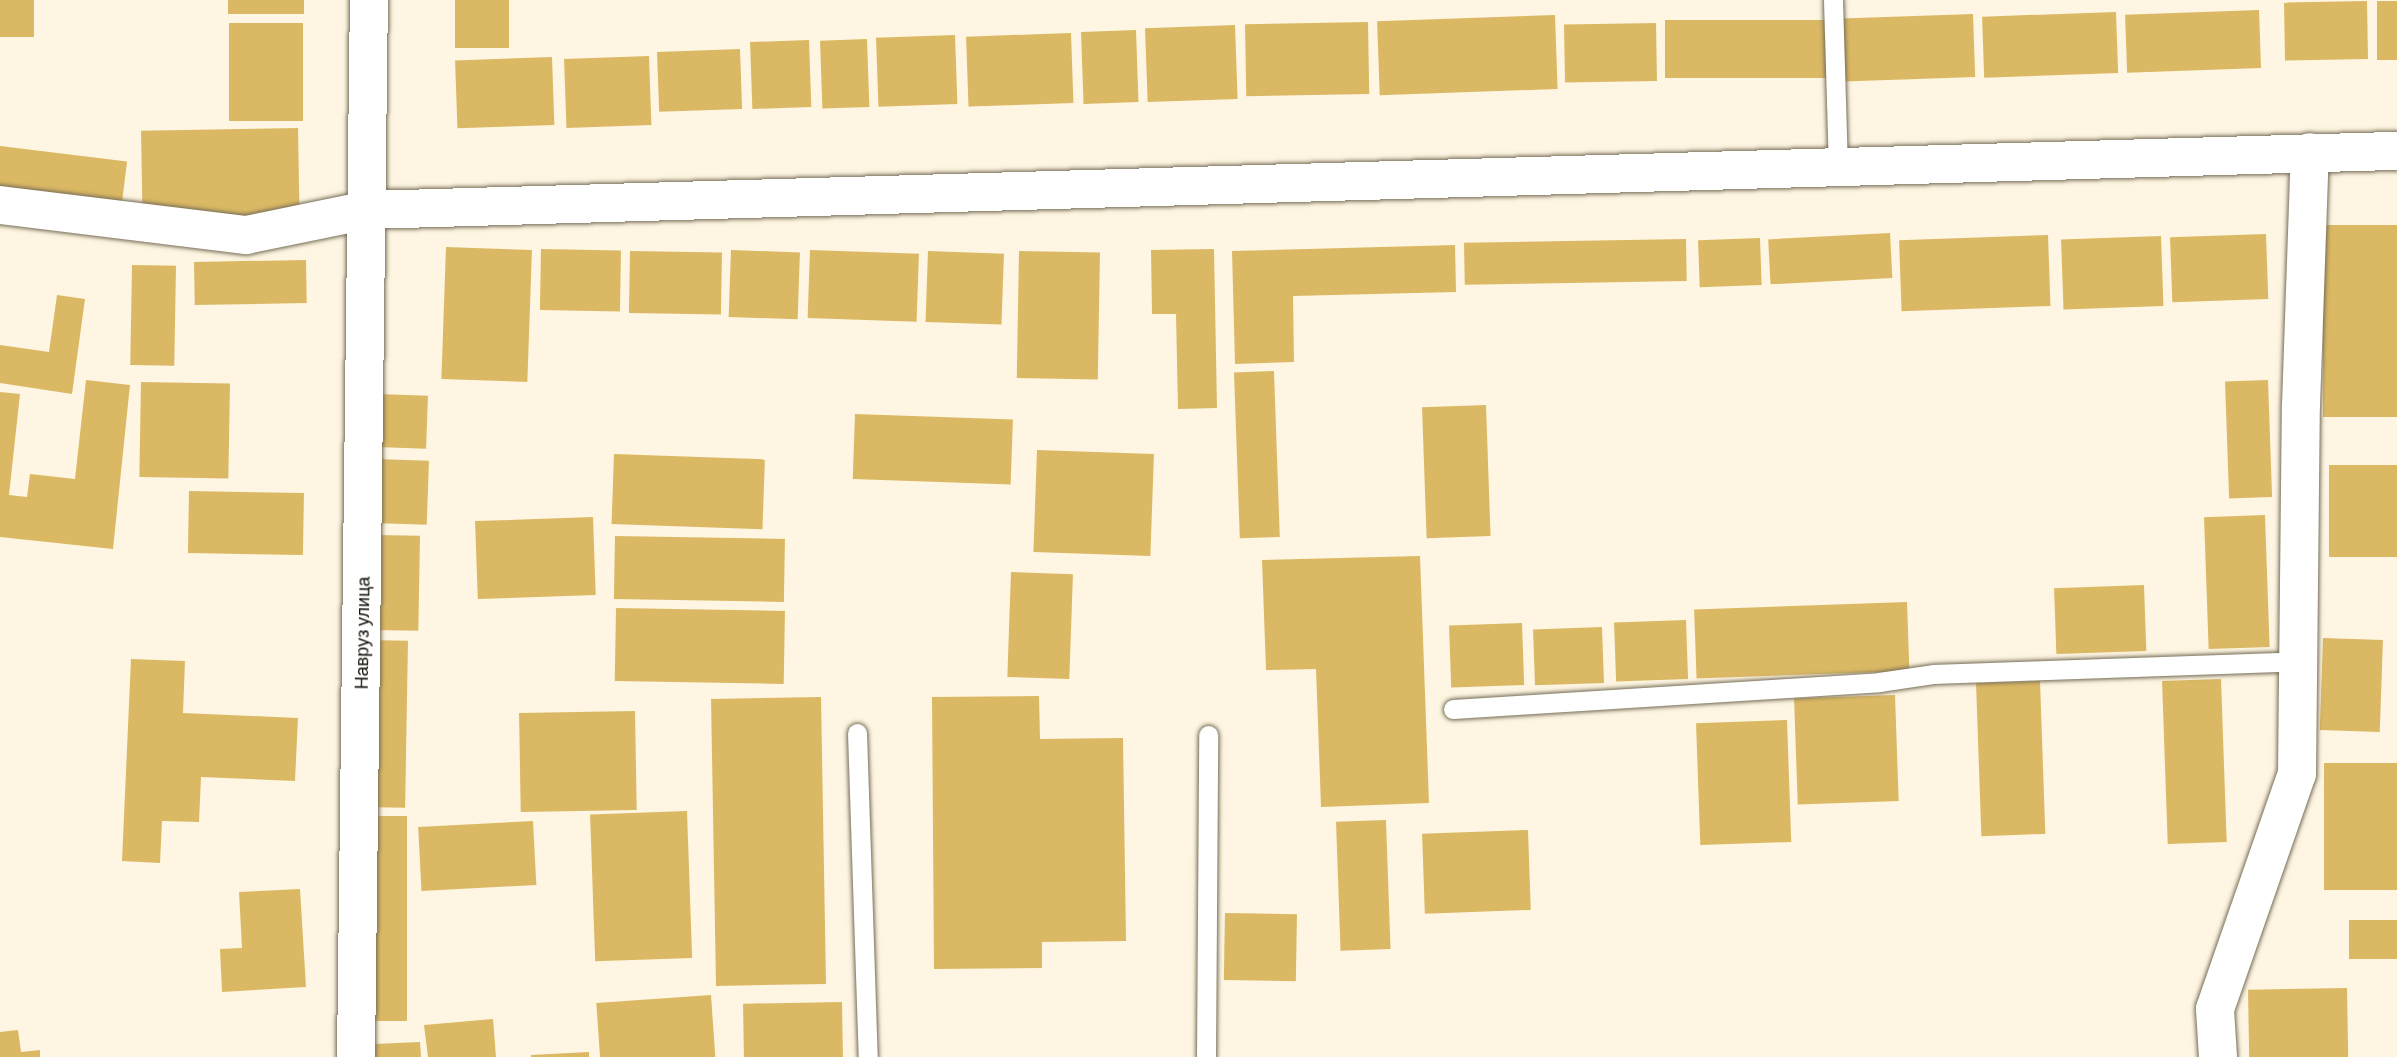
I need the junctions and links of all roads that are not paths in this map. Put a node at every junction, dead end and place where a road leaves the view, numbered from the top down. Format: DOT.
graph roads {
  1 [pos="369,0"];
  2 [pos="1833,0"];
  3 [pos="2397,151"];
  4 [pos="2311,152"];
  5 [pos="1838,166"];
  6 [pos="0,205"];
  7 [pos="368,210"];
  8 [pos="2298,661"];
  9 [pos="1453,709"];
  10 [pos="857,733"];
  11 [pos="1208,735"];
  12 [pos="356,1057"];
  13 [pos="868,1057"];
  14 [pos="1206,1057"];
  15 [pos="2218,1057"];
  1 -- 7 [label="street, Навруз улица"];
  2 -- 5 [label="lane"];
  3 -- 4 [label="street"];
  4 -- 5 [label="street"];
  4 -- 8 [label="street"];
  5 -- 7 [label="street"];
  6 -- 7 [label="street"];
  7 -- 12 [label="street, Навруз улица"];
  8 -- 9 [label="lane"];
  8 -- 15 [label="street"];
  10 -- 13 [label="lane"];
  11 -- 14 [label="lane"];
}
